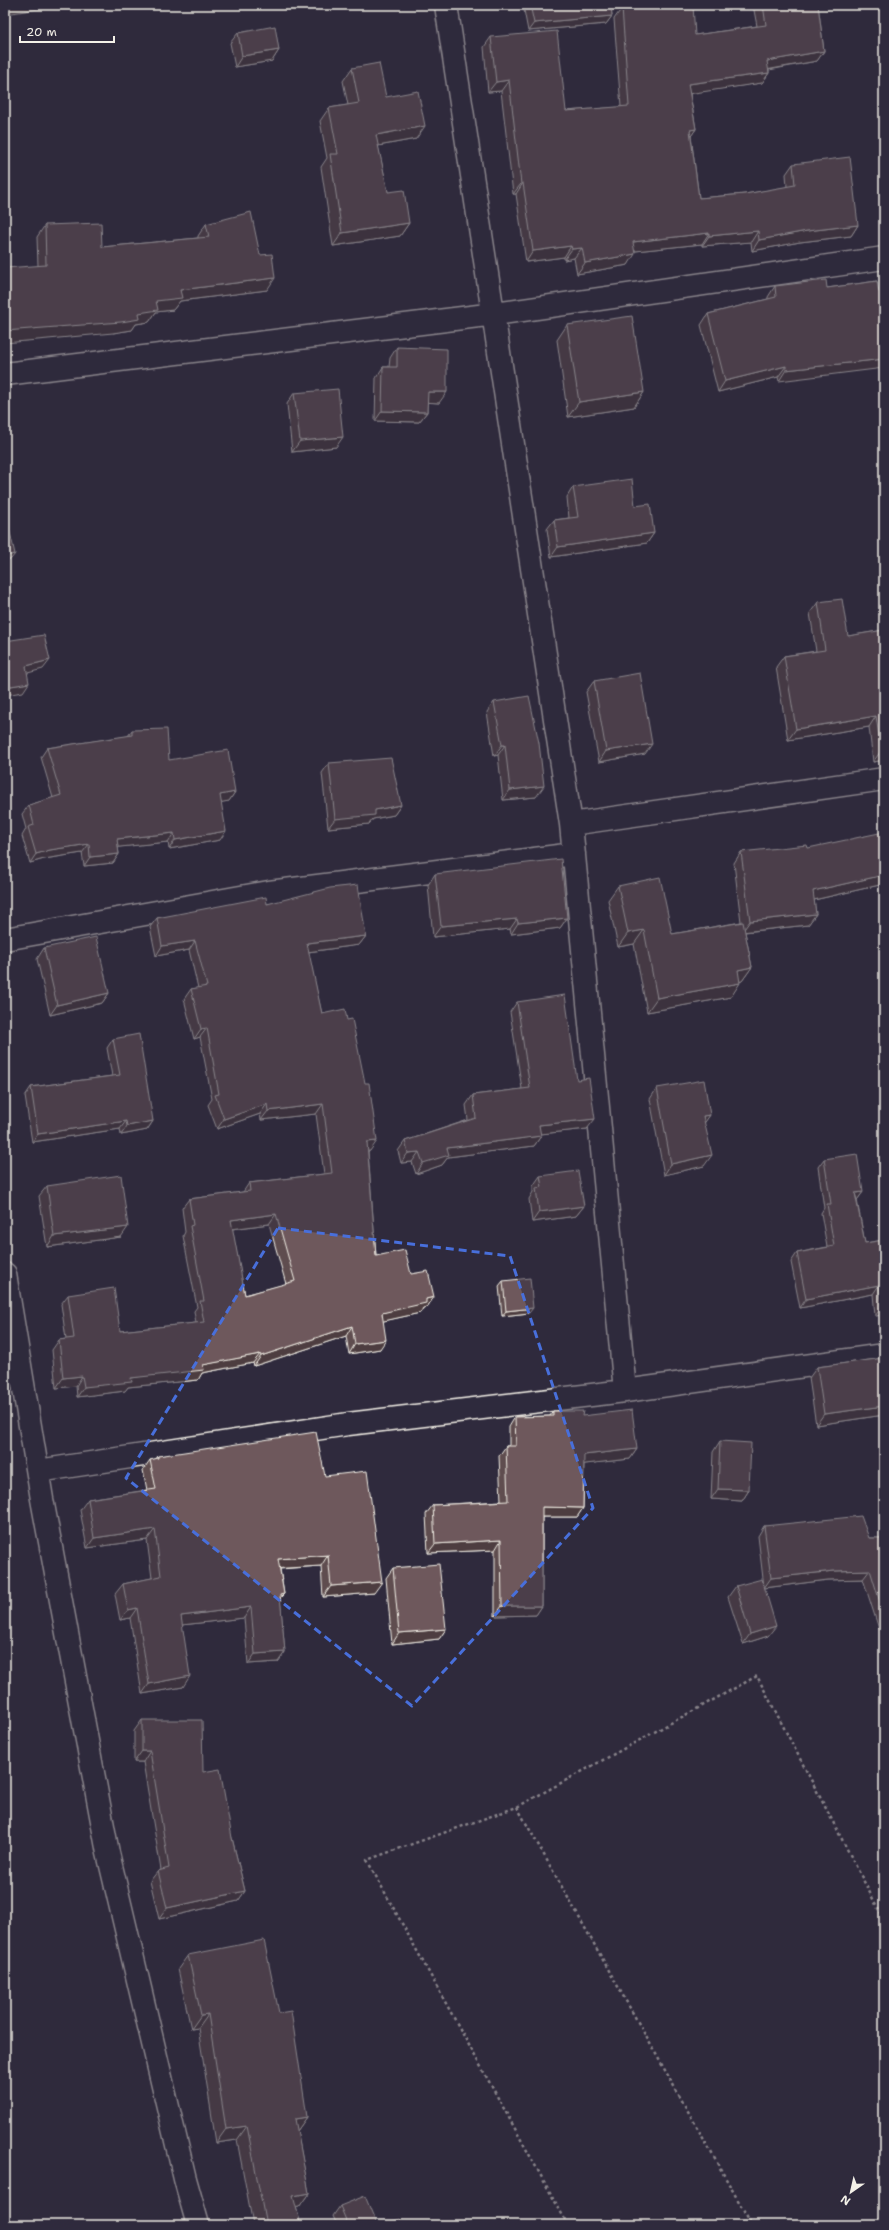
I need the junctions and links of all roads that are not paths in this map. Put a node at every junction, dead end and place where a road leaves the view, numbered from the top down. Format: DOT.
graph roads {
  1 [pos="446,5"];
  2 [pos="884,258"];
  3 [pos="494,314"];
  4 [pos="5,374"];
  5 [pos="884,779"];
  6 [pos="571,824"];
  7 [pos="574,854"];
  8 [pos="5,939"];
  9 [pos="5,1274"];
  10 [pos="884,1355"];
  11 [pos="625,1391"];
  12 [pos="38,1471"];
  13 [pos="198,2225"];
  1 -- 3 [label="street"];
  2 -- 3 [label="street"];
  3 -- 4 [label="street"];
  3 -- 6 [label="street"];
  5 -- 6 [label="street"];
  6 -- 7 [label="street"];
  7 -- 8 [label="street"];
  7 -- 11 [label="street"];
  9 -- 12 [label="street"];
  10 -- 11 [label="street"];
  11 -- 12 [label="street"];
  12 -- 13 [label="street"];
}
